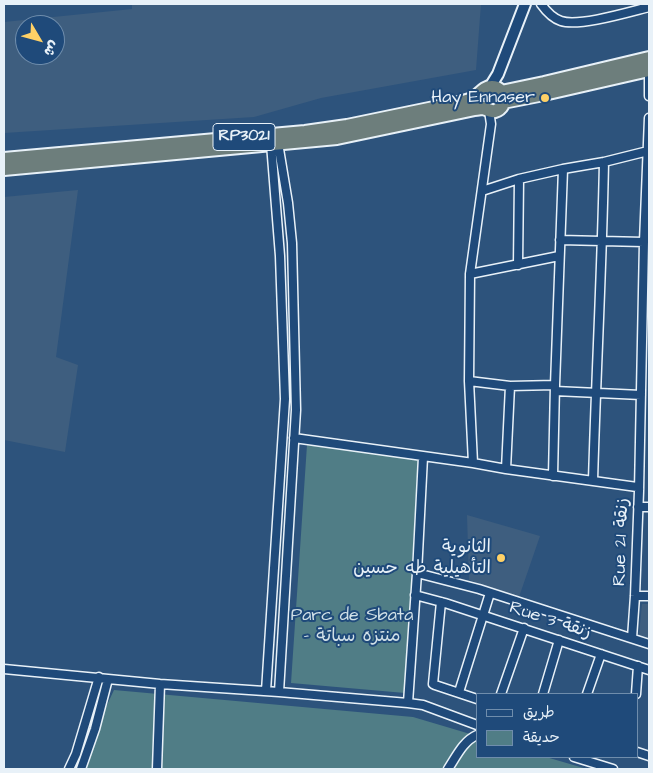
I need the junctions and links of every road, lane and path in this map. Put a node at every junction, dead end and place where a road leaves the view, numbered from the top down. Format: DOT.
graph roads {
  1 [pos="525,4"];
  2 [pos="541,4"];
  3 [pos="649,7"];
  4 [pos="649,58"];
  5 [pos="649,70"];
  6 [pos="649,96"];
  7 [pos="493,102"];
  8 [pos="649,118"];
  9 [pos="275,144"];
  10 [pos="648,151"];
  11 [pos="4,159"];
  12 [pos="604,162"];
  13 [pos="4,169"];
  14 [pos="563,170"];
  15 [pos="519,180"];
  16 [pos="482,191"];
  17 [pos="560,240"];
  18 [pos="603,241"];
  19 [pos="644,242"];
  20 [pos="559,256"];
  21 [pos="518,264"];
  22 [pos="470,274"];
  23 [pos="469,381"];
  24 [pos="510,386"];
  25 [pos="555,388"];
  26 [pos="595,393"];
  27 [pos="641,395"];
  28 [pos="294,438"];
  29 [pos="423,457"];
  30 [pos="473,463"];
  31 [pos="506,469"];
  32 [pos="553,476"];
  33 [pos="594,481"];
  34 [pos="639,489"];
  35 [pos="638,507"];
  36 [pos="649,507"];
  37 [pos="417,573"];
  38 [pos="490,593"];
  39 [pos="415,595"];
  40 [pos="635,596"];
  41 [pos="649,596"];
  42 [pos="441,602"];
  43 [pos="483,615"];
  44 [pos="524,628"];
  45 [pos="632,638"];
  46 [pos="559,640"];
  47 [pos="649,644"];
  48 [pos="601,654"];
  49 [pos="638,666"];
  50 [pos="4,669"];
  51 [pos="649,670"];
  52 [pos="103,678"];
  53 [pos="160,684"];
  54 [pos="266,691"];
  55 [pos="280,692"];
  56 [pos="459,692"];
  57 [pos="501,693"];
  58 [pos="543,693"];
  59 [pos="587,693"];
  60 [pos="636,693"];
  61 [pos="476,699"];
  62 [pos="408,703"];
  63 [pos="476,725"];
  64 [pos="476,735"];
  65 [pos="577,758"];
  66 [pos="69,769"];
  67 [pos="81,769"];
  68 [pos="157,769"];
  69 [pos="448,769"];
  70 [pos="613,769"];
  1 -- 7 [label="street"];
  2 -- 3 [label="street"];
  4 -- 7 [label="highway, RP3021"];
  5 -- 6 [label="street"];
  5 -- 7 [label="highway, RP3021"];
  7 -- 9 [label="highway, RP3021"];
  7 -- 11 [label="highway, RP3021"];
  7 -- 16 [label="street"];
  8 -- 10 [label="street, Rue 21 زنقة"];
  9 -- 13 [label="highway, RP3021"];
  9 -- 28 [label="street"];
  9 -- 54 [label="street"];
  10 -- 12 [label="street"];
  10 -- 19 [label="street, Rue 21 زنقة"];
  12 -- 14 [label="street"];
  12 -- 18 [label="street"];
  14 -- 15 [label="street"];
  14 -- 17 [label="street"];
  15 -- 16 [label="street"];
  15 -- 21 [label="street"];
  16 -- 22 [label="street"];
  17 -- 18 [label="street"];
  17 -- 20 [label="street"];
  18 -- 19 [label="street"];
  18 -- 26 [label="street"];
  19 -- 27 [label="street, Rue 21 زنقة"];
  20 -- 21 [label="street"];
  20 -- 25 [label="street"];
  21 -- 22 [label="street"];
  22 -- 23 [label="street"];
  23 -- 24 [label="street"];
  23 -- 30 [label="street"];
  24 -- 25 [label="street"];
  24 -- 31 [label="street"];
  25 -- 26 [label="street"];
  25 -- 32 [label="street"];
  26 -- 27 [label="street"];
  26 -- 33 [label="street"];
  27 -- 34 [label="street, Rue 21 زنقة"];
  28 -- 29 [label="street"];
  28 -- 55 [label="street"];
  29 -- 30 [label="street"];
  29 -- 37 [label="street"];
  30 -- 31 [label="street"];
  31 -- 32 [label="street"];
  32 -- 33 [label="street"];
  33 -- 34 [label="street"];
  34 -- 35 [label="street, Rue 21 زنقة"];
  35 -- 36 [label="street"];
  35 -- 40 [label="street, Rue 21 زنقة"];
  37 -- 38 [label="street"];
  37 -- 39 [label="street"];
  38 -- 43 [label="street"];
  38 -- 45 [label="street"];
  39 -- 42 [label="street, Rue 3 زنقة"];
  39 -- 62 [label="street"];
  40 -- 41 [label="street"];
  40 -- 45 [label="street, Rue 21 زنقة"];
  42 -- 43 [label="street, Rue 3 زنقة"];
  42 -- 56 [label="street"];
  43 -- 44 [label="street, Rue 3 زنقة"];
  43 -- 56 [label="street"];
  44 -- 46 [label="street, Rue 3 زنقة"];
  44 -- 57 [label="street"];
  45 -- 47 [label="street"];
  46 -- 48 [label="street, Rue 3 زنقة"];
  46 -- 58 [label="street"];
  48 -- 49 [label="street, Rue 3 زنقة"];
  48 -- 59 [label="street"];
  49 -- 51 [label="street, Rue 3 زنقة"];
  49 -- 60 [label="street"];
  50 -- 52 [label="street"];
  52 -- 53 [label="street"];
  52 -- 66 [label="street"];
  52 -- 67 [label="street"];
  53 -- 54 [label="street"];
  53 -- 68 [label="street"];
  54 -- 55 [label="street"];
  55 -- 62 [label="street"];
  56 -- 61 [label="street"];
  62 -- 63 [label="street"];
  64 -- 69 [label="street"];
  65 -- 70 [label="street"];
}
